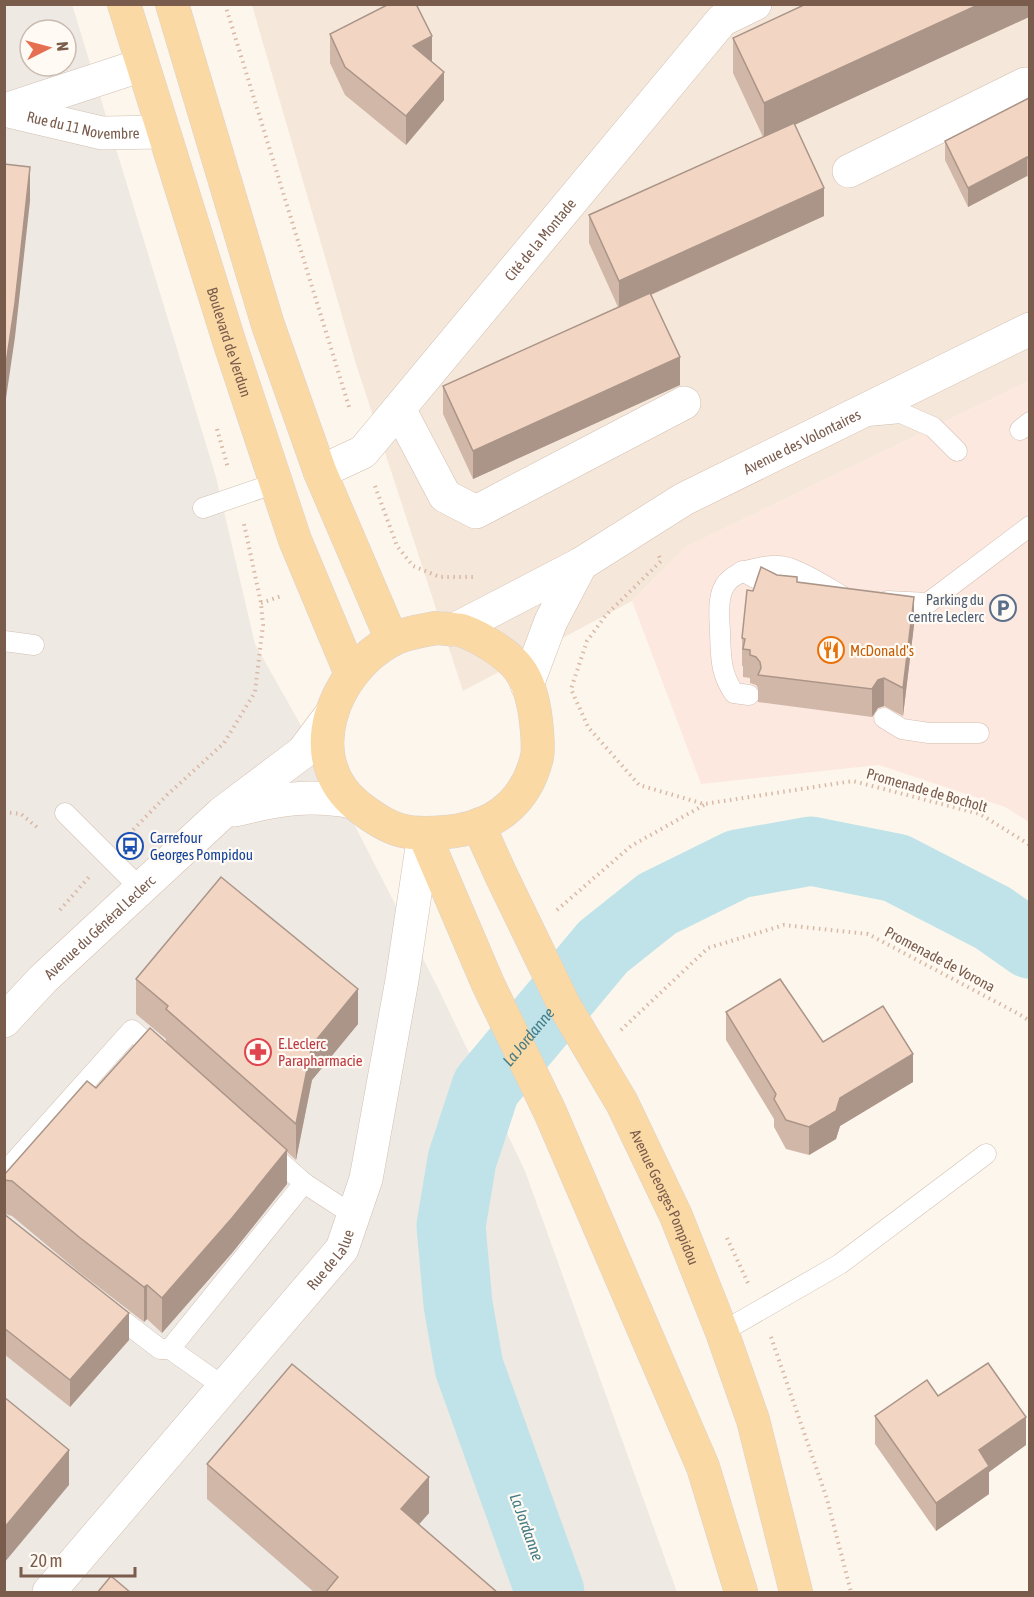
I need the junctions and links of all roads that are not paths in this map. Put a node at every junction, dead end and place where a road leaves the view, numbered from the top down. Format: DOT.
graph roads {
  1 [pos="124,4"];
  2 [pos="172,4"];
  3 [pos="755,4"];
  4 [pos="142,65"];
  5 [pos="1029,84"];
  6 [pos="197,86"];
  7 [pos="5,110"];
  8 [pos="163,132"];
  9 [pos="849,171"];
  10 [pos="1029,329"];
  11 [pos="684,403"];
  12 [pos="399,410"];
  13 [pos="850,418"];
  14 [pos="957,451"];
  15 [pos="321,472"];
  16 [pos="276,483"];
  17 [pos="203,508"];
  18 [pos="1029,526"];
  19 [pos="581,564"];
  20 [pos="454,630"];
  21 [pos="392,640"];
  22 [pos="4,641"];
  23 [pos="34,645"];
  24 [pos="351,674"];
  25 [pos="527,686"];
  26 [pos="749,695"];
  27 [pos="332,713"];
  28 [pos="884,718"];
  29 [pos="980,733"];
  30 [pos="353,802"];
  31 [pos="65,813"];
  32 [pos="222,813"];
  33 [pos="480,824"];
  34 [pos="424,834"];
  35 [pos="140,888"];
  36 [pos="4,1021"];
  37 [pos="175,1068"];
  38 [pos="253,1137"];
  39 [pos="986,1154"];
  40 [pos="4,1173"];
  41 [pos="304,1183"];
  42 [pos="353,1215"];
  43 [pos="98,1301"];
  44 [pos="722,1332"];
  45 [pos="170,1349"];
  46 [pos="224,1387"];
  47 [pos="49,1593"];
  48 [pos="741,1593"];
  49 [pos="796,1593"];
  1 -- 4 [label="main road, Boulevard de Verdun"];
  2 -- 6 [label="main road"];
  3 -- 12 [label="street, Cité de la Montade"];
  4 -- 6 [label="main road"];
  4 -- 7 [label="street, Rue du 11 Novembre"];
  4 -- 8 [label="main road, Boulevard de Verdun"];
  5 -- 9 [label="street"];
  6 -- 15 [label="main road"];
  7 -- 8 [label="street, Rue du 11 Novembre"];
  8 -- 16 [label="main road, Boulevard de Verdun"];
  10 -- 13 [label="street, Avenue des Volontaires"];
  11 -- 12 [label="street"];
  12 -- 15 [label="street, Cité de la Montade"];
  13 -- 14 [label="lane"];
  13 -- 19 [label="street, Avenue des Volontaires"];
  15 -- 21 [label="main road"];
  16 -- 17 [label="lane"];
  16 -- 24 [label="main road, Boulevard de Verdun"];
  18 -- 26 [label="lane"];
  19 -- 20 [label="street, Avenue des Volontaires"];
  19 -- 25 [label="street, Avenue des Volontaires"];
  20 -- 21 [label="main road"];
  20 -- 25 [label="main road"];
  21 -- 24 [label="main road"];
  22 -- 23 [label="lane"];
  24 -- 27 [label="main road"];
  25 -- 33 [label="main road"];
  27 -- 30 [label="main road"];
  27 -- 32 [label="street, Avenue du Général Leclerc"];
  28 -- 29 [label="lane"];
  30 -- 32 [label="street, Avenue du Général Leclerc"];
  30 -- 34 [label="main road"];
  31 -- 35 [label="lane"];
  32 -- 35 [label="street, Avenue du Général Leclerc"];
  33 -- 34 [label="main road"];
  33 -- 44 [label="main road, Avenue Georges Pompidou"];
  34 -- 42 [label="street, Rue de Lalue"];
  34 -- 48 [label="main road"];
  35 -- 36 [label="street, Avenue du Général Leclerc"];
  37 -- 40 [label="lane"];
  38 -- 41 [label="lane"];
  39 -- 44 [label="lane"];
  41 -- 42 [label="lane"];
  41 -- 45 [label="lane"];
  42 -- 46 [label="street, Rue de Lalue"];
  43 -- 45 [label="lane"];
  44 -- 49 [label="main road, Avenue Georges Pompidou"];
  45 -- 46 [label="lane"];
  46 -- 47 [label="street, Rue de Lalue"];
}
